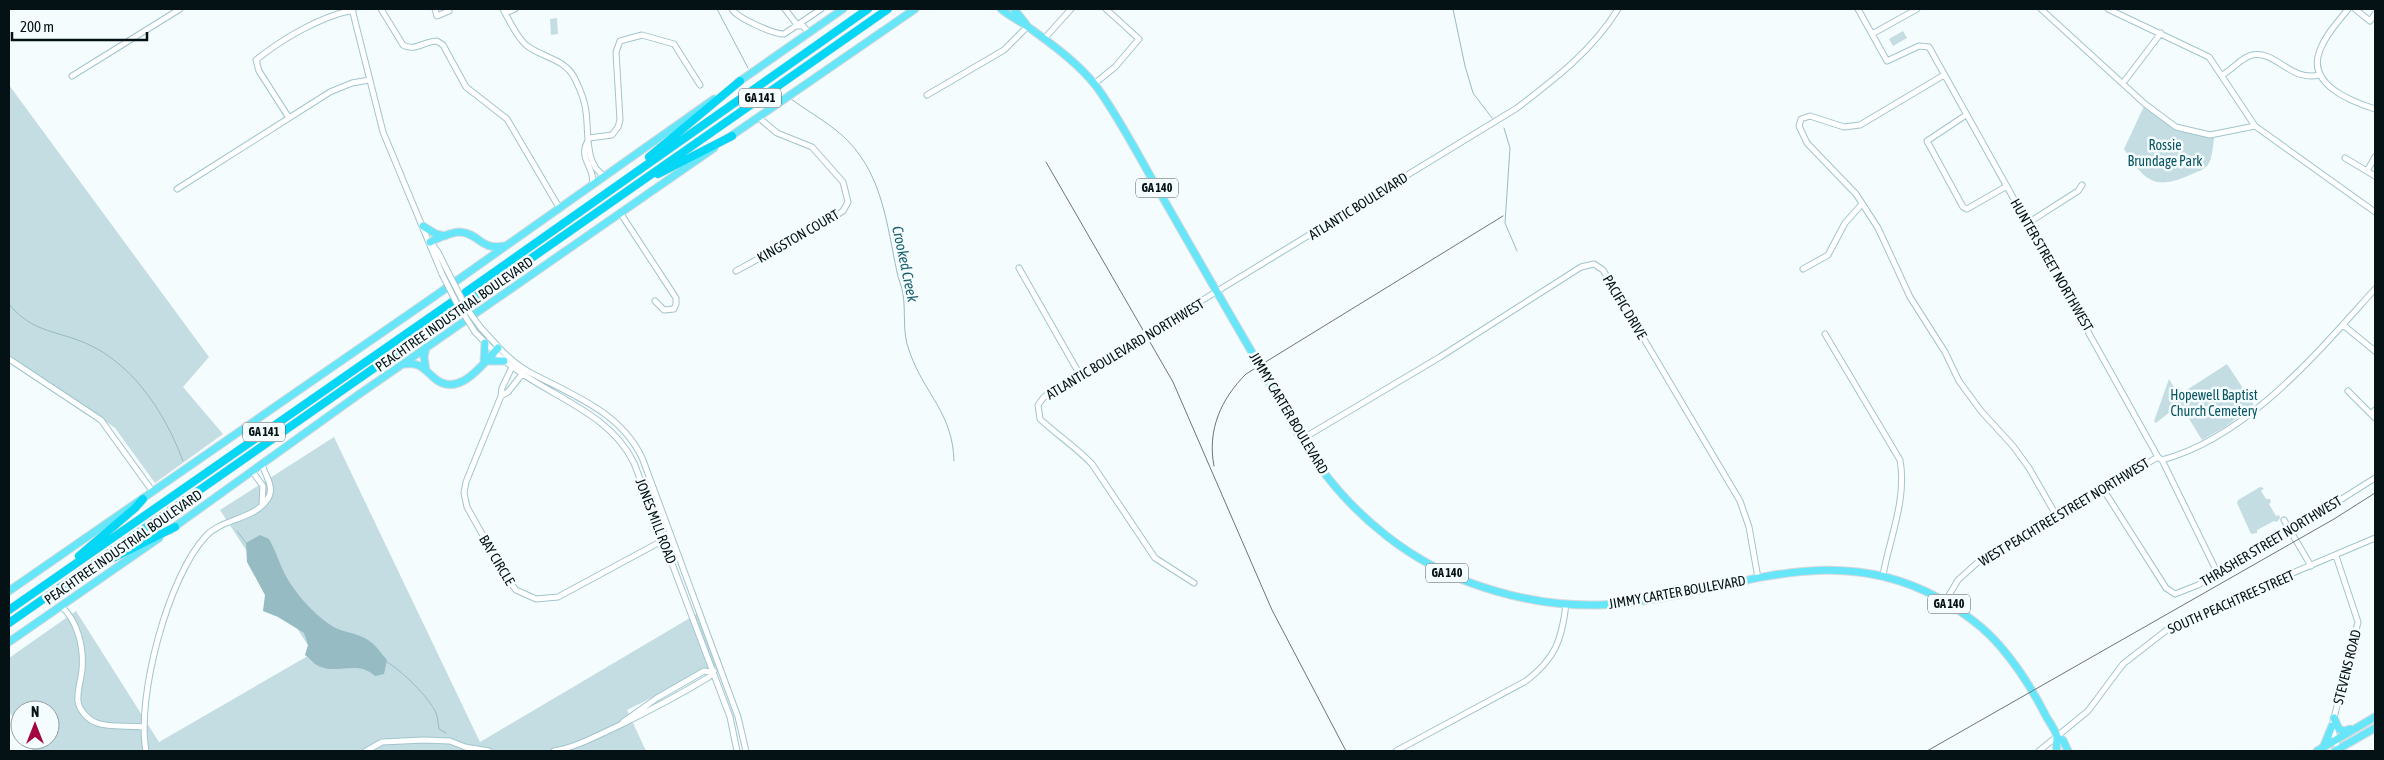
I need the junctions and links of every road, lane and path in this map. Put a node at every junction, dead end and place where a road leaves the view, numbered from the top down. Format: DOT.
graph roads {
  1 [pos="180,9"];
  2 [pos="381,9"];
  3 [pos="435,9"];
  4 [pos="448,9"];
  5 [pos="515,9"];
  6 [pos="732,9"];
  7 [pos="785,9"];
  8 [pos="821,9"];
  9 [pos="843,9"];
  10 [pos="868,9"];
  11 [pos="888,9"];
  12 [pos="1001,9"];
  13 [pos="1015,9"];
  14 [pos="1071,9"];
  15 [pos="1106,9"];
  16 [pos="1618,9"];
  17 [pos="1858,9"];
  18 [pos="1917,9"];
  19 [pos="2041,9"];
  20 [pos="2108,9"];
  21 [pos="2348,9"];
  22 [pos="2355,9"];
  23 [pos="352,10"];
  24 [pos="911,10"];
  25 [pos="504,11"];
  26 [pos="2375,14"];
  27 [pos="798,26"];
  28 [pos="1028,26"];
  29 [pos="809,33"];
  30 [pos="1872,34"];
  31 [pos="2161,34"];
  32 [pos="801,39"];
  33 [pos="1044,40"];
  34 [pos="1944,75"];
  35 [pos="2222,75"];
  36 [pos="2319,75"];
  37 [pos="72,76"];
  38 [pos="368,80"];
  39 [pos="740,81"];
  40 [pos="2123,83"];
  41 [pos="700,84"];
  42 [pos="1094,84"];
  43 [pos="927,95"];
  44 [pos="2375,109"];
  45 [pos="1966,116"];
  46 [pos="758,117"];
  47 [pos="289,118"];
  48 [pos="2255,126"];
  49 [pos="732,136"];
  50 [pos="589,138"];
  51 [pos="2375,157"];
  52 [pos="2345,158"];
  53 [pos="2367,171"];
  54 [pos="605,176"];
  55 [pos="2375,176"];
  56 [pos="592,185"];
  57 [pos="2082,185"];
  58 [pos="2007,186"];
  59 [pos="632,188"];
  60 [pos="177,190"];
  61 [pos="609,190"];
  62 [pos="1862,204"];
  63 [pos="560,209"];
  64 [pos="2375,212"];
  65 [pos="621,214"];
  66 [pos="2028,223"];
  67 [pos="423,226"];
  68 [pos="445,236"];
  69 [pos="430,242"];
  70 [pos="481,243"];
  71 [pos="507,246"];
  72 [pos="482,263"];
  73 [pos="1019,268"];
  74 [pos="1803,269"];
  75 [pos="736,271"];
  76 [pos="445,272"];
  77 [pos="2375,289"];
  78 [pos="1218,292"];
  79 [pos="655,301"];
  80 [pos="2343,324"];
  81 [pos="483,330"];
  82 [pos="1825,334"];
  83 [pos="485,343"];
  84 [pos="426,347"];
  85 [pos="496,350"];
  86 [pos="2375,351"];
  87 [pos="9,359"];
  88 [pos="504,361"];
  89 [pos="485,362"];
  90 [pos="402,364"];
  91 [pos="512,367"];
  92 [pos="426,370"];
  93 [pos="524,372"];
  94 [pos="1080,375"];
  95 [pos="538,376"];
  96 [pos="2348,391"];
  97 [pos="501,396"];
  98 [pos="603,412"];
  99 [pos="2374,414"];
  100 [pos="596,420"];
  101 [pos="1302,439"];
  102 [pos="2160,458"];
  103 [pos="262,464"];
  104 [pos="252,471"];
  105 [pos="2375,478"];
  106 [pos="2103,489"];
  107 [pos="153,492"];
  108 [pos="143,499"];
  109 [pos="262,505"];
  110 [pos="2056,515"];
  111 [pos="2284,520"];
  112 [pos="175,527"];
  113 [pos="2291,532"];
  114 [pos="671,536"];
  115 [pos="2375,538"];
  116 [pos="663,539"];
  117 [pos="2336,556"];
  118 [pos="2311,566"];
  119 [pos="67,570"];
  120 [pos="85,571"];
  121 [pos="2218,574"];
  122 [pos="1883,575"];
  123 [pos="1758,578"];
  124 [pos="1194,583"];
  125 [pos="9,591"];
  126 [pos="1945,602"];
  127 [pos="1566,604"];
  128 [pos="61,606"];
  129 [pos="9,610"];
  130 [pos="9,623"];
  131 [pos="9,642"];
  132 [pos="720,668"];
  133 [pos="712,672"];
  134 [pos="2375,717"];
  135 [pos="2334,718"];
  136 [pos="2366,723"];
  137 [pos="143,726"];
  138 [pos="2332,726"];
  139 [pos="617,727"];
  140 [pos="2375,728"];
  141 [pos="2057,738"];
  142 [pos="2335,741"];
  143 [pos="2319,750"];
  144 [pos="146,751"];
  145 [pos="366,751"];
  146 [pos="489,751"];
  147 [pos="554,751"];
  148 [pos="737,751"];
  149 [pos="746,751"];
  150 [pos="1396,751"];
  151 [pos="2039,751"];
  152 [pos="2057,751"];
  153 [pos="2068,751"];
  154 [pos="2336,751"];
  1 -- 37 [label="street"];
  2 -- 63 [label="street"];
  3 -- 4 [label="street"];
  5 -- 25 [label="street"];
  6 -- 27 [label="street"];
  7 -- 27 [label="street"];
  8 -- 27 [label="street"];
  9 -- 29 [label="main road, PEACHTREE INDUSTRIAL BOULEVARD"];
  10 -- 61 [label="highway, PEACHTREE INDUSTRIAL BOULEVARD / GA 141"];
  11 -- 59 [label="highway, PEACHTREE INDUSTRIAL BOULEVARD / GA 141"];
  12 -- 28 [label="main road, JIMMY CARTER BOULEVARD / GA 140"];
  13 -- 28 [label="main road, JIMMY CARTER BOULEVARD / GA 140"];
  14 -- 33 [label="street"];
  15 -- 42 [label="street"];
  16 -- 78 [label="street, ATLANTIC BOULEVARD"];
  17 -- 30 [label="street"];
  18 -- 30 [label="street"];
  19 -- 40 [label="street"];
  20 -- 31 [label="street"];
  21 -- 36 [label="street"];
  22 -- 26 [label="street"];
  23 -- 38 [label="street"];
  23 -- 47 [label="street"];
  24 -- 46 [label="main road, PEACHTREE INDUSTRIAL BOULEVARD"];
  25 -- 50 [label="street"];
  27 -- 29 [label="street"];
  27 -- 32 [label="street"];
  28 -- 33 [label="main road, JIMMY CARTER BOULEVARD / GA 140"];
  28 -- 43 [label="street"];
  29 -- 32 [label="main road, PEACHTREE INDUSTRIAL BOULEVARD"];
  30 -- 34 [label="street, HUNTER STREET NORTHWEST"];
  31 -- 35 [label="street"];
  31 -- 40 [label="street"];
  32 -- 39 [label="main road, PEACHTREE INDUSTRIAL BOULEVARD"];
  33 -- 42 [label="main road, JIMMY CARTER BOULEVARD / GA 140"];
  34 -- 45 [label="street, HUNTER STREET NORTHWEST"];
  34 -- 62 [label="street"];
  35 -- 36 [label="street"];
  35 -- 48 [label="street"];
  36 -- 44 [label="street"];
  38 -- 47 [label="street"];
  38 -- 67 [label="street"];
  39 -- 54 [label="main road, PEACHTREE INDUSTRIAL BOULEVARD"];
  39 -- 61 [label="highway"];
  40 -- 48 [label="street"];
  41 -- 50 [label="street"];
  42 -- 78 [label="main road, JIMMY CARTER BOULEVARD / GA 140"];
  45 -- 58 [label="street, HUNTER STREET NORTHWEST"];
  45 -- 58 [label="street"];
  46 -- 49 [label="main road, PEACHTREE INDUSTRIAL BOULEVARD"];
  46 -- 75 [label="street, KINGSTON COURT"];
  47 -- 60 [label="street"];
  48 -- 64 [label="street"];
  49 -- 59 [label="highway"];
  49 -- 65 [label="main road, PEACHTREE INDUSTRIAL BOULEVARD"];
  50 -- 54 [label="street"];
  50 -- 56 [label="street"];
  51 -- 53 [label="street"];
  52 -- 53 [label="street"];
  53 -- 55 [label="street"];
  54 -- 56 [label="main road, PEACHTREE INDUSTRIAL BOULEVARD"];
  56 -- 63 [label="main road, PEACHTREE INDUSTRIAL BOULEVARD"];
  57 -- 66 [label="street"];
  58 -- 66 [label="street, HUNTER STREET NORTHWEST"];
  59 -- 120 [label="highway, PEACHTREE INDUSTRIAL BOULEVARD / GA 141"];
  61 -- 119 [label="highway, PEACHTREE INDUSTRIAL BOULEVARD / GA 141"];
  62 -- 74 [label="street"];
  62 -- 110 [label="street"];
  63 -- 71 [label="main road, PEACHTREE INDUSTRIAL BOULEVARD"];
  65 -- 79 [label="street"];
  65 -- 84 [label="main road, PEACHTREE INDUSTRIAL BOULEVARD"];
  66 -- 102 [label="street, HUNTER STREET NORTHWEST"];
  67 -- 68 [label="main road"];
  67 -- 69 [label="street"];
  68 -- 69 [label="main road"];
  68 -- 70 [label="main road"];
  69 -- 76 [label="street"];
  70 -- 71 [label="main road"];
  70 -- 72 [label="main road"];
  71 -- 72 [label="main road, PEACHTREE INDUSTRIAL BOULEVARD"];
  72 -- 107 [label="main road, PEACHTREE INDUSTRIAL BOULEVARD"];
  73 -- 94 [label="street"];
  76 -- 81 [label="street, bridge"];
  76 -- 83 [label="street, bridge"];
  77 -- 80 [label="street, WEST PEACHTREE STREET NORTHWEST"];
  78 -- 94 [label="street, ATLANTIC BOULEVARD NORTHWEST"];
  78 -- 101 [label="main road, JIMMY CARTER BOULEVARD / GA 140"];
  80 -- 86 [label="street"];
  80 -- 102 [label="street, WEST PEACHTREE STREET NORTHWEST"];
  81 -- 85 [label="street"];
  81 -- 95 [label="street, JONES MILL ROAD"];
  82 -- 122 [label="street"];
  83 -- 85 [label="street"];
  83 -- 89 [label="main road"];
  84 -- 90 [label="main road, PEACHTREE INDUSTRIAL BOULEVARD"];
  84 -- 92 [label="main road"];
  85 -- 88 [label="street, JONES MILL ROAD"];
  85 -- 89 [label="main road"];
  85 -- 93 [label="street, JONES MILL ROAD"];
  87 -- 107 [label="street"];
  88 -- 89 [label="main road"];
  88 -- 91 [label="street, JONES MILL ROAD"];
  89 -- 92 [label="main road"];
  90 -- 92 [label="main road"];
  90 -- 103 [label="main road, PEACHTREE INDUSTRIAL BOULEVARD"];
  91 -- 93 [label="street, JONES MILL ROAD"];
  91 -- 97 [label="street, BAY CIRCLE"];
  93 -- 95 [label="street, JONES MILL ROAD"];
  93 -- 97 [label="street, BAY CIRCLE"];
  93 -- 100 [label="street, JONES MILL ROAD"];
  94 -- 124 [label="street, ATLANTIC BOULEVARD NORTHWEST"];
  95 -- 98 [label="street, JONES MILL ROAD"];
  96 -- 99 [label="street"];
  97 -- 116 [label="street, BAY CIRCLE"];
  98 -- 100 [label="street"];
  98 -- 114 [label="street, JONES MILL ROAD"];
  100 -- 116 [label="street, JONES MILL ROAD"];
  101 -- 123 [label="street, PACIFIC DRIVE"];
  101 -- 127 [label="main road, JIMMY CARTER BOULEVARD / GA 140"];
  102 -- 106 [label="street, WEST PEACHTREE STREET NORTHWEST"];
  102 -- 121 [label="street, HUNTER STREET NORTHWEST"];
  103 -- 104 [label="main road, PEACHTREE INDUSTRIAL BOULEVARD"];
  103 -- 109 [label="street"];
  104 -- 109 [label="street"];
  104 -- 112 [label="main road, PEACHTREE INDUSTRIAL BOULEVARD"];
  105 -- 113 [label="street, THRASHER STREET NORTHWEST"];
  106 -- 110 [label="street, WEST PEACHTREE STREET NORTHWEST"];
  106 -- 121 [label="street, THRASHER STREET NORTHWEST"];
  107 -- 108 [label="main road, PEACHTREE INDUSTRIAL BOULEVARD"];
  108 -- 119 [label="highway"];
  108 -- 125 [label="main road, PEACHTREE INDUSTRIAL BOULEVARD"];
  109 -- 137 [label="street"];
  110 -- 126 [label="street, WEST PEACHTREE STREET NORTHWEST"];
  111 -- 113 [label="street"];
  112 -- 120 [label="highway"];
  112 -- 128 [label="main road, PEACHTREE INDUSTRIAL BOULEVARD"];
  113 -- 118 [label="street"];
  113 -- 121 [label="street, THRASHER STREET NORTHWEST"];
  114 -- 116 [label="street, BAY CIRCLE"];
  114 -- 132 [label="street, JONES MILL ROAD"];
  115 -- 117 [label="street, SOUTH PEACHTREE STREET"];
  116 -- 133 [label="street, JONES MILL ROAD"];
  117 -- 118 [label="street, SOUTH PEACHTREE STREET"];
  117 -- 135 [label="street, STEVENS ROAD"];
  118 -- 141 [label="street, SOUTH PEACHTREE STREET"];
  119 -- 129 [label="highway, PEACHTREE INDUSTRIAL BOULEVARD / GA 141"];
  120 -- 130 [label="highway, PEACHTREE INDUSTRIAL BOULEVARD / GA 141"];
  122 -- 123 [label="main road, JIMMY CARTER BOULEVARD / GA 140"];
  122 -- 126 [label="main road, JIMMY CARTER BOULEVARD / GA 140"];
  123 -- 127 [label="main road, JIMMY CARTER BOULEVARD / GA 140"];
  126 -- 141 [label="main road, JIMMY CARTER BOULEVARD / GA 140"];
  127 -- 150 [label="street"];
  128 -- 131 [label="main road, PEACHTREE INDUSTRIAL BOULEVARD"];
  128 -- 137 [label="street"];
  132 -- 133 [label="street"];
  132 -- 149 [label="street, JONES MILL ROAD"];
  133 -- 139 [label="street"];
  133 -- 139 [label="street"];
  133 -- 148 [label="street, JONES MILL ROAD"];
  134 -- 136 [label="main road"];
  135 -- 136 [label="main road"];
  135 -- 138 [label="street, STEVENS ROAD"];
  136 -- 142 [label="main road"];
  137 -- 144 [label="street"];
  138 -- 142 [label="street, STEVENS ROAD"];
  138 -- 143 [label="main road"];
  139 -- 147 [label="street"];
  140 -- 154 [label="main road"];
  141 -- 151 [label="street, SOUTH PEACHTREE STREET"];
  141 -- 152 [label="main road, JIMMY CARTER BOULEVARD / GA 140"];
  141 -- 153 [label="main road, JIMMY CARTER BOULEVARD / GA 140"];
  142 -- 143 [label="main road"];
  142 -- 154 [label="street, STEVENS ROAD"];
  145 -- 146 [label="street"];
}
